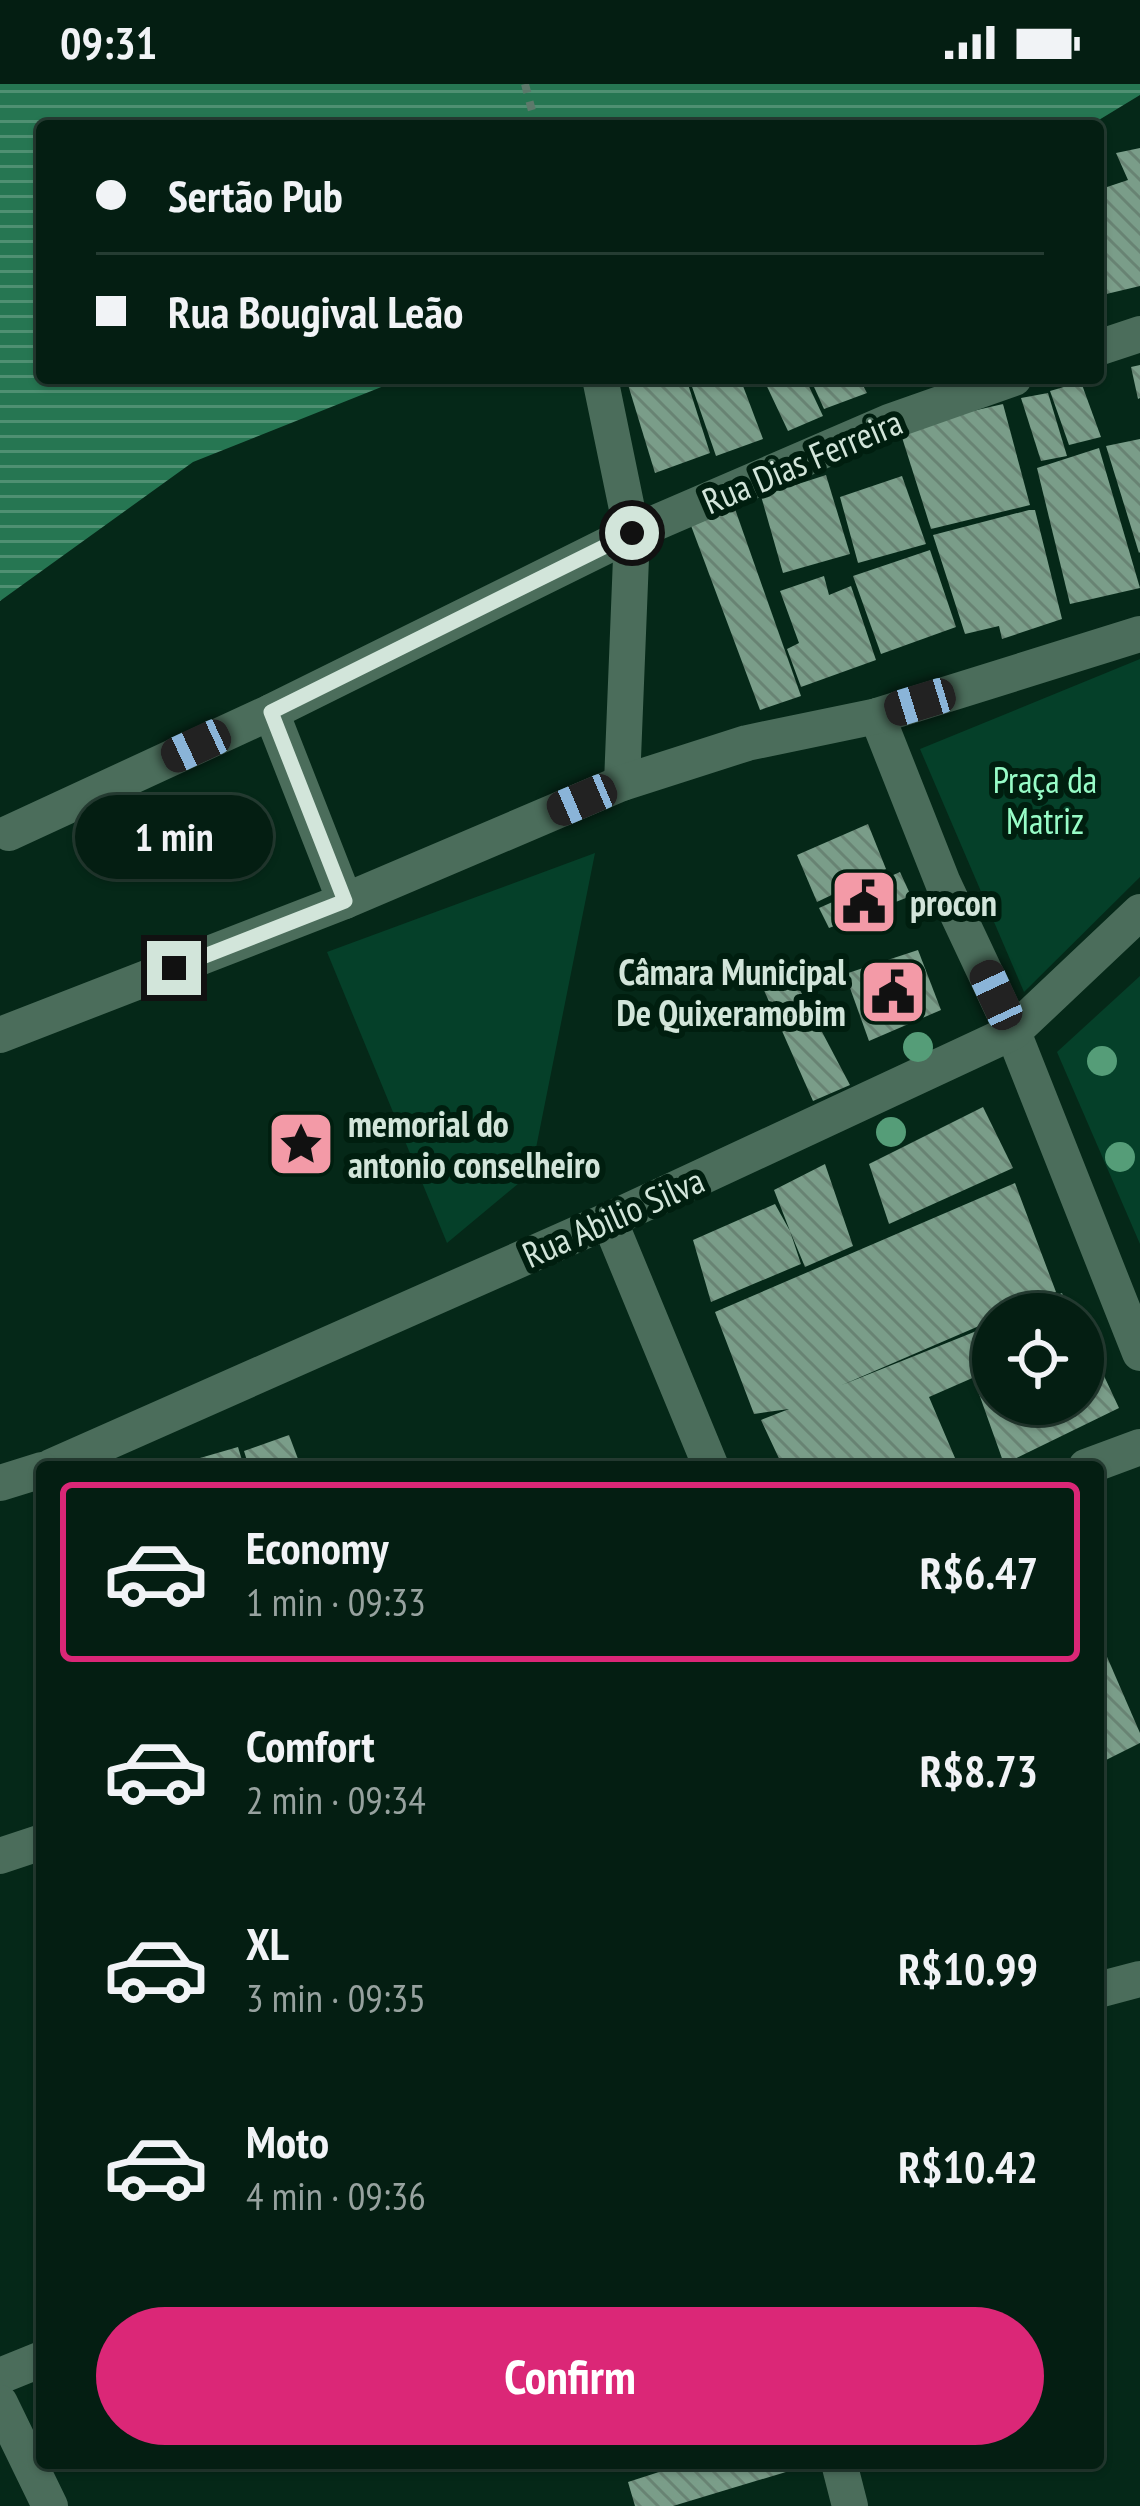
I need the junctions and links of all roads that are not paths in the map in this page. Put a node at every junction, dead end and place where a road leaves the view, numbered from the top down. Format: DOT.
graph roads {
  1 [pos="1140,334"];
  2 [pos="1104,346"];
  3 [pos="601,384"];
  4 [pos="997,384"];
  5 [pos="632,533"];
  6 [pos="1140,634"];
  7 [pos="271,712"];
  8 [pos="877,716"];
  9 [pos="622,783"];
  10 [pos="9,832"];
  11 [pos="345,901"];
  12 [pos="1140,912"];
  13 [pos="1013,1033"];
  14 [pos="0,1035"];
  15 [pos="609,1220"];
  16 [pos="1140,1353"];
  17 [pos="1140,1447"];
  18 [pos="65,1461"];
  19 [pos="709,1461"];
  20 [pos="1102,1461"];
  21 [pos="36,1472"];
  22 [pos="0,1483"];
  23 [pos="36,1844"];
  24 [pos="0,1856"];
  25 [pos="1140,1979"];
  26 [pos="1104,1988"];
  27 [pos="36,2361"];
  28 [pos="0,2376"];
  29 [pos="0,2403"];
  30 [pos="841,2469"];
  31 [pos="50,2506"];
  32 [pos="850,2506"];
  1 -- 2 [label="street"];
  3 -- 5 [label="street"];
  4 -- 5 [label="street, Rua Dias Ferreira"];
  5 -- 7 [label="street, Rua Dias Ferreira"];
  5 -- 9 [label="street"];
  6 -- 8 [label="street"];
  7 -- 10 [label="street, Rua Dias Ferreira"];
  7 -- 11 [label="street"];
  8 -- 9 [label="street"];
  8 -- 13 [label="street"];
  9 -- 11 [label="street"];
  11 -- 14 [label="street"];
  12 -- 13 [label="street, Rua Abilio Silva"];
  13 -- 15 [label="street, Rua Abilio Silva"];
  13 -- 16 [label="street"];
  15 -- 18 [label="street, Rua Abilio Silva"];
  15 -- 19 [label="street"];
  17 -- 20 [label="street"];
  21 -- 22 [label="street"];
  23 -- 24 [label="street"];
  25 -- 26 [label="street"];
  27 -- 28 [label="street"];
  29 -- 31 [label="street"];
  30 -- 32 [label="street"];
}
